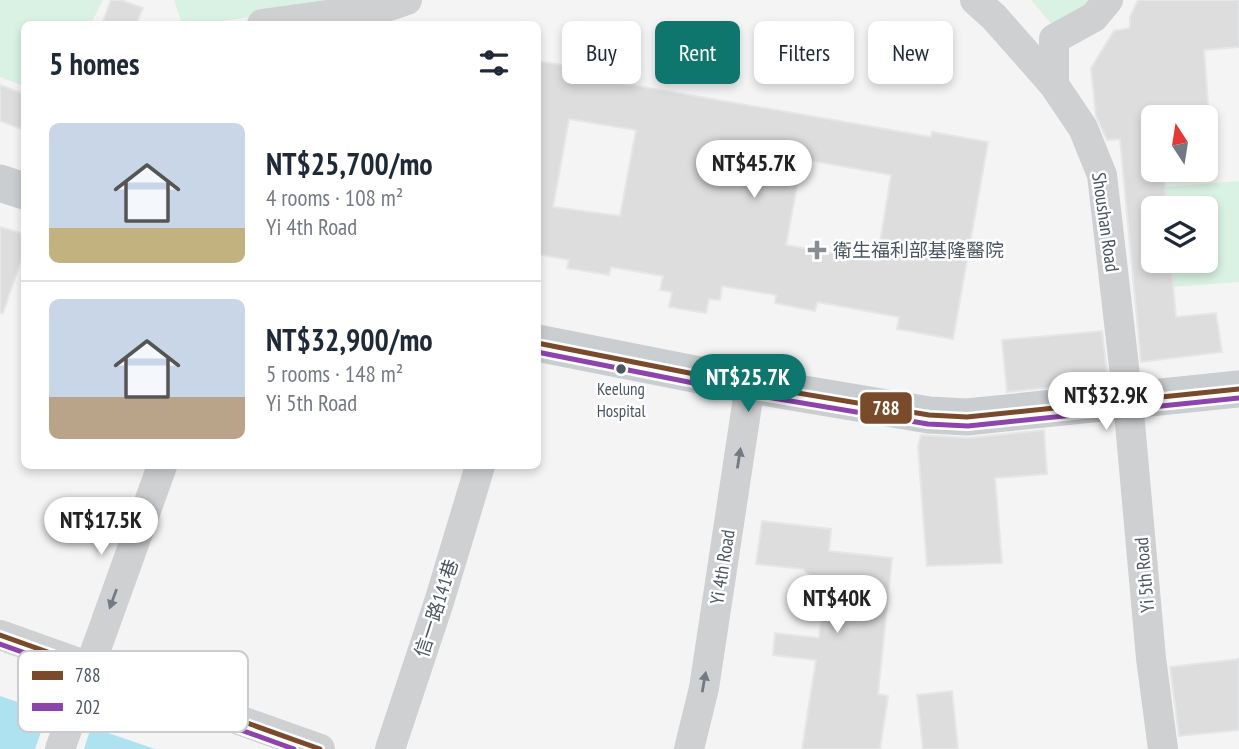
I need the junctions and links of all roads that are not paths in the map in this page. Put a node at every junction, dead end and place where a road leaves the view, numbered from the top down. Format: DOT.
graph roads {
  1 [pos="407,0"];
  2 [pos="975,0"];
  3 [pos="1108,0"];
  4 [pos="284,21"];
  5 [pos="1054,85"];
  6 [pos="0,183"];
  7 [pos="21,190"];
  8 [pos="541,344"];
  9 [pos="750,385"];
  10 [pos="1239,389"];
  11 [pos="1128,401"];
  12 [pos="161,469"];
  13 [pos="479,469"];
  14 [pos="0,635"];
  15 [pos="46,651"];
  16 [pos="94,651"];
  17 [pos="248,723"];
  18 [pos="66,732"];
  19 [pos="60,749"];
  20 [pos="320,749"];
  21 [pos="390,749"];
  22 [pos="689,749"];
  23 [pos="1163,749"];
  1 -- 4 [label="street"];
  2 -- 5 [label="street, Shoushan Road"];
  3 -- 5 [label="street"];
  5 -- 11 [label="street, Shoushan Road"];
  6 -- 7 [label="main road"];
  8 -- 9 [label="main road"];
  9 -- 11 [label="main road"];
  22 -- 9 [label="street, Yi 4th Road, one-way"];
  10 -- 11 [label="main road"];
  11 -- 23 [label="street, Yi 5th Road"];
  12 -- 16 [label="street, one-way"];
  13 -- 21 [label="street, 信一路141巷"];
  14 -- 15 [label="street"];
  17 -- 20 [label="street"];
  18 -- 19 [label="street"];
}
